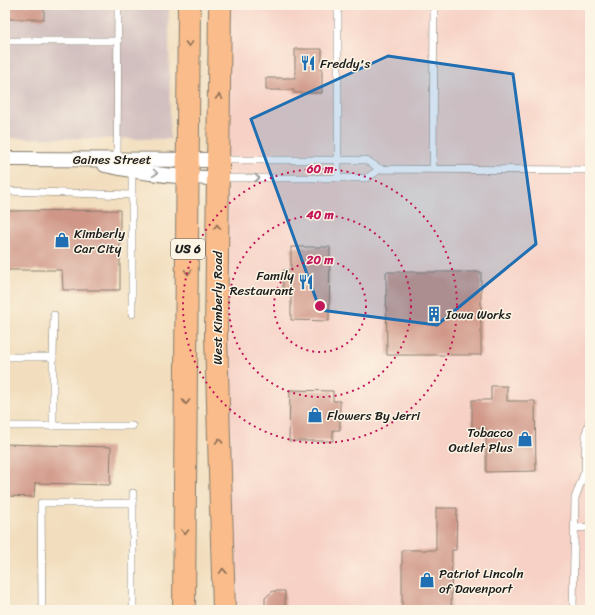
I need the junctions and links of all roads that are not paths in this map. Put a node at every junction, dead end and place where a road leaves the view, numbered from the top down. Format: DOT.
graph roads {
  1 [pos="118,5"];
  2 [pos="189,5"];
  3 [pos="220,5"];
  4 [pos="338,5"];
  5 [pos="434,5"];
  6 [pos="5,41"];
  7 [pos="118,42"];
  8 [pos="5,159"];
  9 [pos="338,160"];
  10 [pos="117,163"];
  11 [pos="132,165"];
  12 [pos="188,169"];
  13 [pos="218,169"];
  14 [pos="380,169"];
  15 [pos="433,169"];
  16 [pos="590,170"];
  17 [pos="338,178"];
  18 [pos="5,191"];
  19 [pos="132,195"];
  20 [pos="132,314"];
  21 [pos="54,315"];
  22 [pos="5,357"];
  23 [pos="53,357"];
  24 [pos="590,419"];
  25 [pos="5,426"];
  26 [pos="53,426"];
  27 [pos="132,426"];
  28 [pos="132,493"];
  29 [pos="132,503"];
  30 [pos="590,527"];
  31 [pos="575,528"];
  32 [pos="42,610"];
  33 [pos="133,610"];
  34 [pos="184,610"];
  35 [pos="224,610"];
  36 [pos="573,610"];
  1 -- 7 [label="lane"];
  2 -- 12 [label="main road, US 6, one-way"];
  13 -- 3 [label="main road, West Kimberly Road / US 6, one-way"];
  4 -- 9 [label="lane"];
  5 -- 15 [label="lane"];
  6 -- 7 [label="lane"];
  7 -- 10 [label="lane"];
  8 -- 10 [label="street, Gaines Street"];
  9 -- 13 [label="lane"];
  9 -- 14 [label="lane"];
  9 -- 17 [label="lane"];
  10 -- 11 [label="street, Gaines Street"];
  11 -- 12 [label="street, Gaines Street"];
  11 -- 19 [label="lane"];
  12 -- 13 [label="street, Gaines Street"];
  12 -- 34 [label="main road, US 6, one-way"];
  13 -- 17 [label="lane, one-way"];
  35 -- 13 [label="main road, West Kimberly Road / US 6, one-way"];
  14 -- 15 [label="lane"];
  14 -- 17 [label="lane"];
  15 -- 16 [label="lane"];
  18 -- 19 [label="lane"];
  19 -- 20 [label="lane"];
  21 -- 23 [label="lane"];
  22 -- 23 [label="lane"];
  23 -- 26 [label="lane"];
  24 -- 31 [label="lane"];
  25 -- 26 [label="lane"];
  26 -- 27 [label="lane"];
  28 -- 29 [label="lane"];
  29 -- 32 [label="lane"];
  29 -- 33 [label="lane"];
  30 -- 31 [label="lane"];
  31 -- 36 [label="lane"];
}
